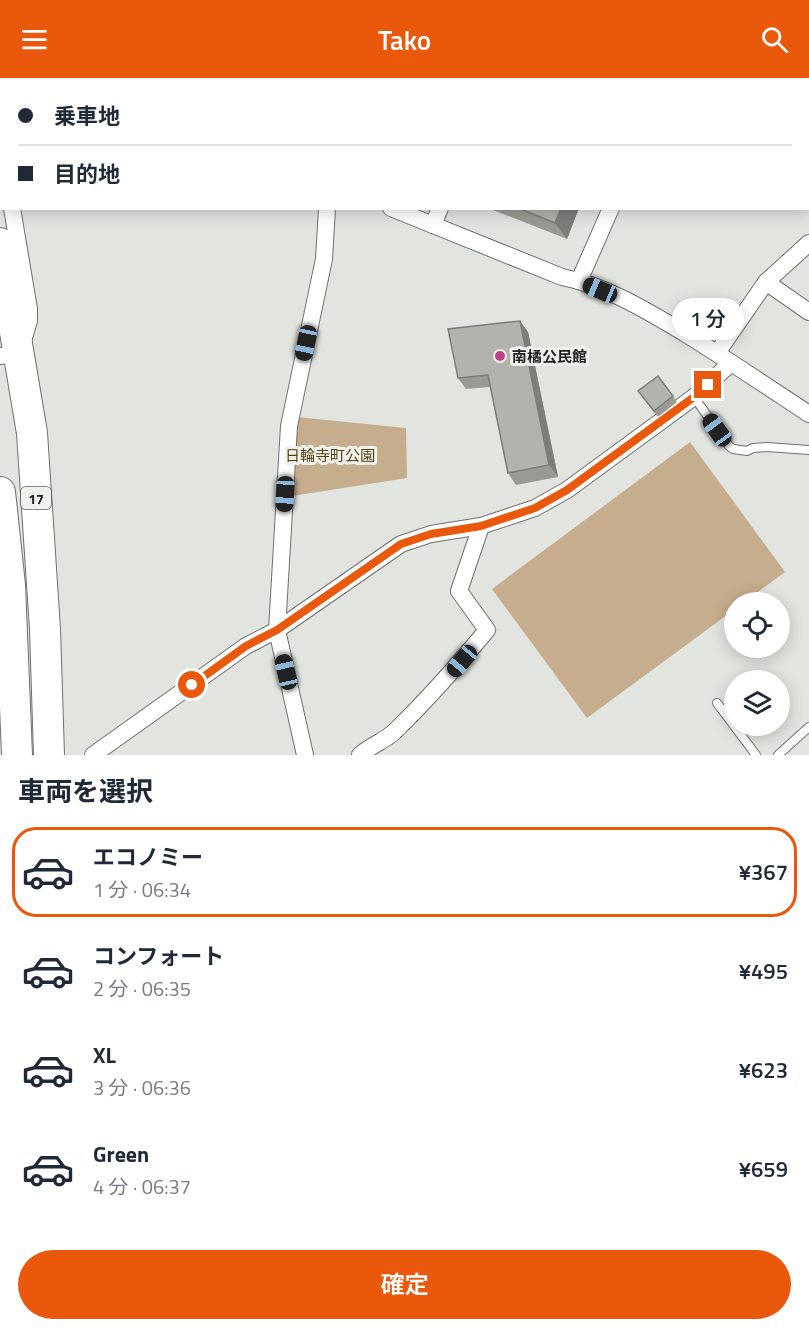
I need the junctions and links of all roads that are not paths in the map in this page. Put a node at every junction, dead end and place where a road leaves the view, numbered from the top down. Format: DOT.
graph roads {
  1 [pos="12,210"];
  2 [pos="327,210"];
  3 [pos="396,210"];
  4 [pos="439,210"];
  5 [pos="610,210"];
  6 [pos="433,225"];
  7 [pos="0,243"];
  8 [pos="809,243"];
  9 [pos="579,281"];
  10 [pos="766,282"];
  11 [pos="809,312"];
  12 [pos="717,353"];
  13 [pos="9,355"];
  14 [pos="731,363"];
  15 [pos="694,397"];
  16 [pos="809,414"];
  17 [pos="809,450"];
  18 [pos="0,492"];
  19 [pos="481,526"];
  20 [pos="277,630"];
  21 [pos="717,703"];
  22 [pos="809,727"];
  23 [pos="17,755"];
  24 [pos="49,755"];
  25 [pos="93,755"];
  26 [pos="305,755"];
  27 [pos="360,755"];
  28 [pos="756,755"];
  29 [pos="778,755"];
  1 -- 13 [label="street"];
  2 -- 20 [label="street"];
  3 -- 6 [label="street"];
  4 -- 6 [label="street"];
  5 -- 9 [label="street"];
  6 -- 9 [label="street"];
  7 -- 13 [label="highway, 17"];
  8 -- 10 [label="street"];
  9 -- 12 [label="street"];
  10 -- 11 [label="street"];
  10 -- 12 [label="street"];
  12 -- 14 [label="street"];
  13 -- 24 [label="highway, 17"];
  14 -- 15 [label="street"];
  14 -- 16 [label="street"];
  15 -- 17 [label="lane"];
  15 -- 19 [label="street"];
  18 -- 23 [label="highway, 17"];
  19 -- 20 [label="street"];
  19 -- 27 [label="street"];
  20 -- 25 [label="street"];
  20 -- 26 [label="street"];
  21 -- 28 [label="lane"];
  22 -- 29 [label="lane"];
}
